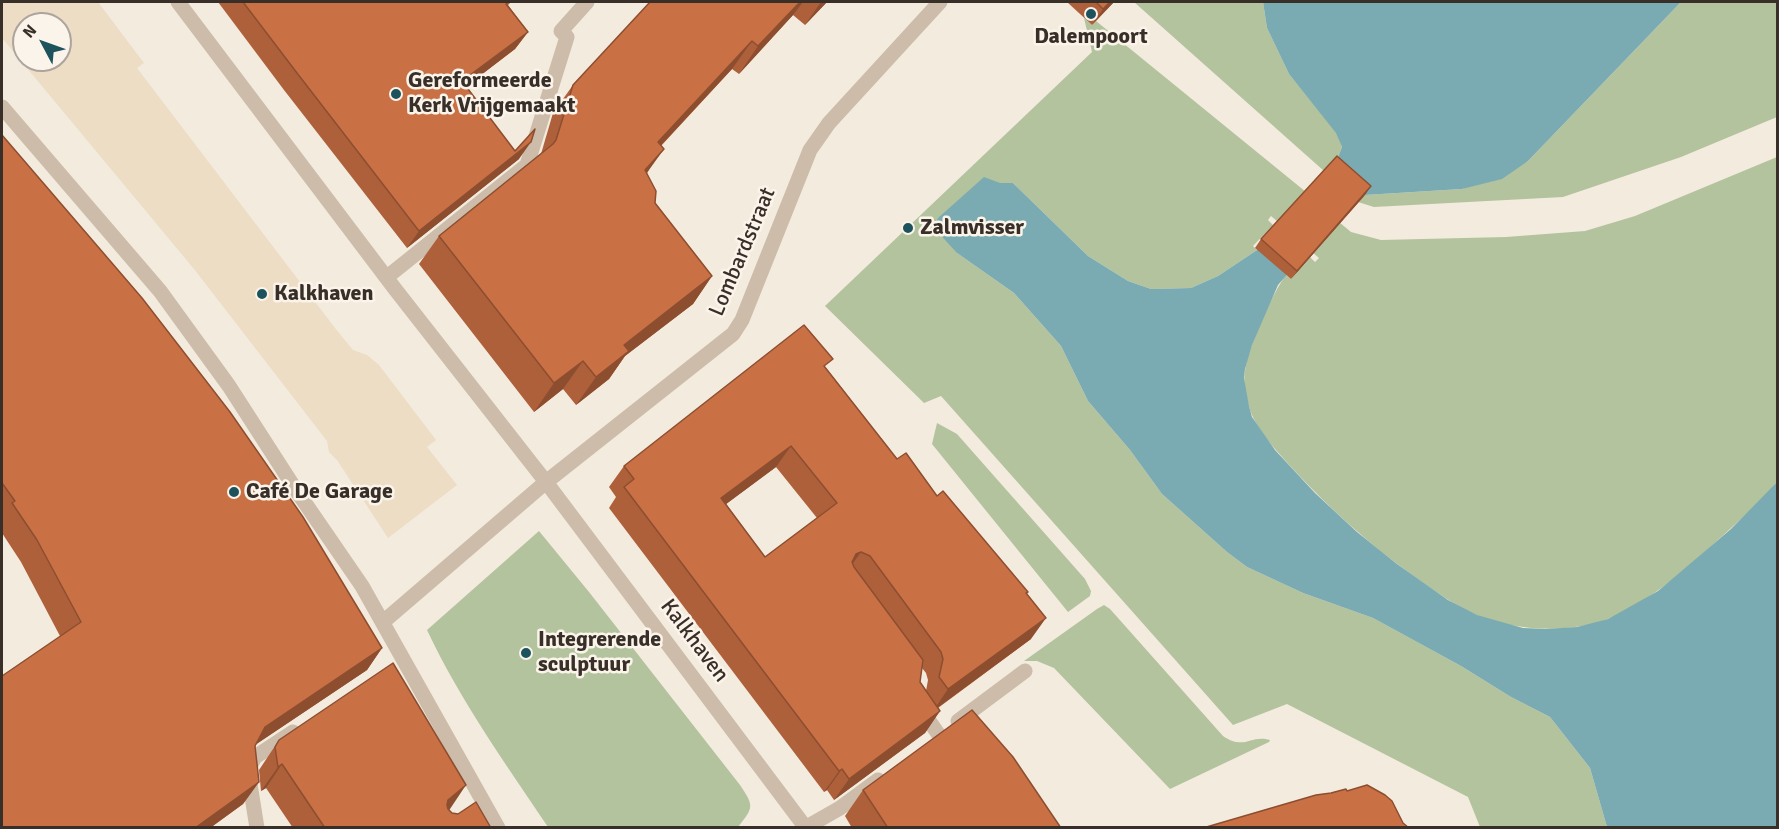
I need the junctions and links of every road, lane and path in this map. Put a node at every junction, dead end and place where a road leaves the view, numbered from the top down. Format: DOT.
graph roads {
  1 [pos="178,2"];
  2 [pos="587,2"];
  3 [pos="940,2"];
  4 [pos="2,108"];
  5 [pos="387,277"];
  6 [pos="546,482"];
  7 [pos="383,622"];
  8 [pos="403,658"];
  9 [pos="387,669"];
  10 [pos="1024,671"];
  11 [pos="916,690"];
  12 [pos="303,725"];
  13 [pos="894,768"];
  14 [pos="806,827"];
  15 [pos="257,828"];
  16 [pos="498,828"];
  1 -- 5 [label="street, Kalkhaven"];
  2 -- 5 [label="street"];
  3 -- 6 [label="street, Lombardstraat"];
  4 -- 7 [label="street"];
  5 -- 6 [label="street, Kalkhaven"];
  6 -- 7 [label="street"];
  6 -- 14 [label="street, Kalkhaven"];
  7 -- 8 [label="street"];
  8 -- 9 [label="street"];
  8 -- 16 [label="street"];
  10 -- 11 [label="street"];
  12 -- 15 [label="street"];
  13 -- 14 [label="street"];
}
